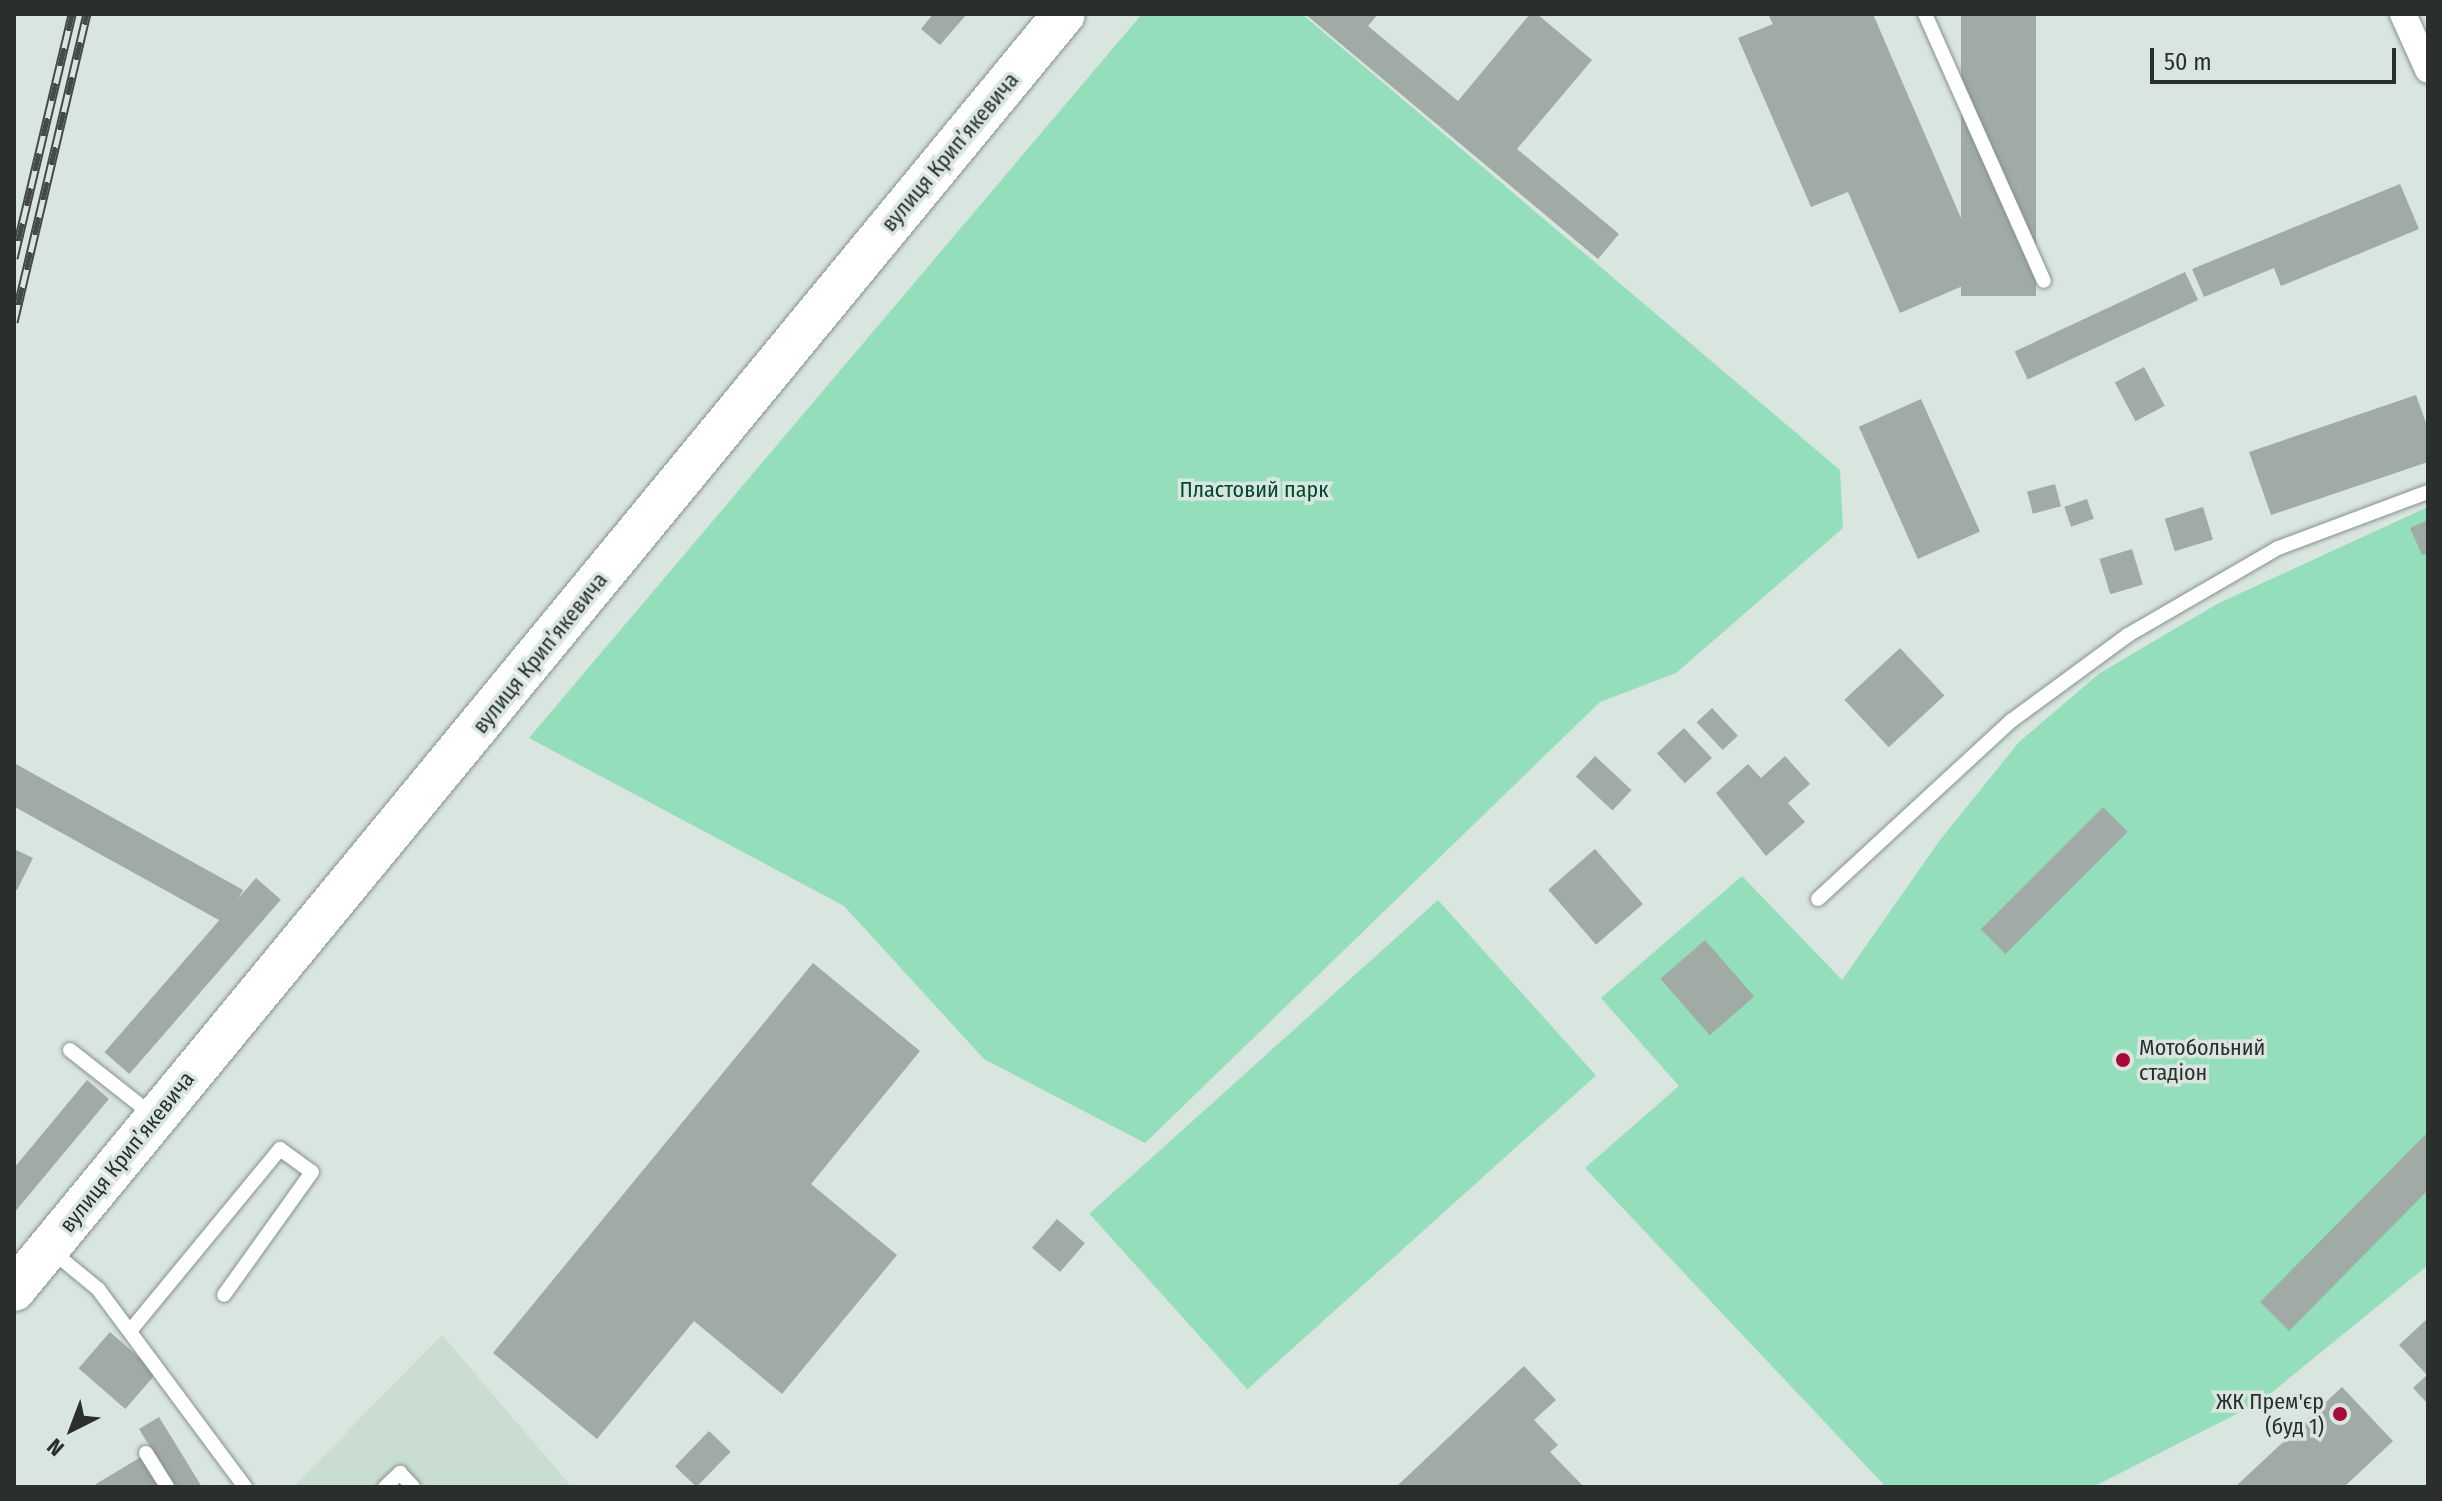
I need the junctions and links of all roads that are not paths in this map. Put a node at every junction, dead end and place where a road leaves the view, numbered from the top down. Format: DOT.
graph roads {
  1 [pos="1064,14"];
  2 [pos="1925,14"];
  3 [pos="2403,14"];
  4 [pos="2428,70"];
  5 [pos="2044,281"];
  6 [pos="2428,492"];
  7 [pos="1818,899"];
  8 [pos="70,1050"];
  9 [pos="155,1116"];
  10 [pos="48,1248"];
  11 [pos="14,1290"];
  12 [pos="224,1295"];
  13 [pos="130,1331"];
  14 [pos="146,1453"];
  15 [pos="167,1487"];
  16 [pos="245,1487"];
  17 [pos="385,1487"];
  18 [pos="413,1487"];
  1 -- 9 [label="main road, вулиця Крипʼякевича"];
  2 -- 5 [label="lane"];
  3 -- 4 [label="street"];
  6 -- 7 [label="lane"];
  8 -- 9 [label="lane"];
  9 -- 10 [label="main road, вулиця Крипʼякевича"];
  10 -- 11 [label="main road, вулиця Крипʼякевича"];
  10 -- 13 [label="lane"];
  12 -- 13 [label="lane"];
  13 -- 16 [label="lane"];
  14 -- 15 [label="lane"];
  17 -- 18 [label="lane"];
}
